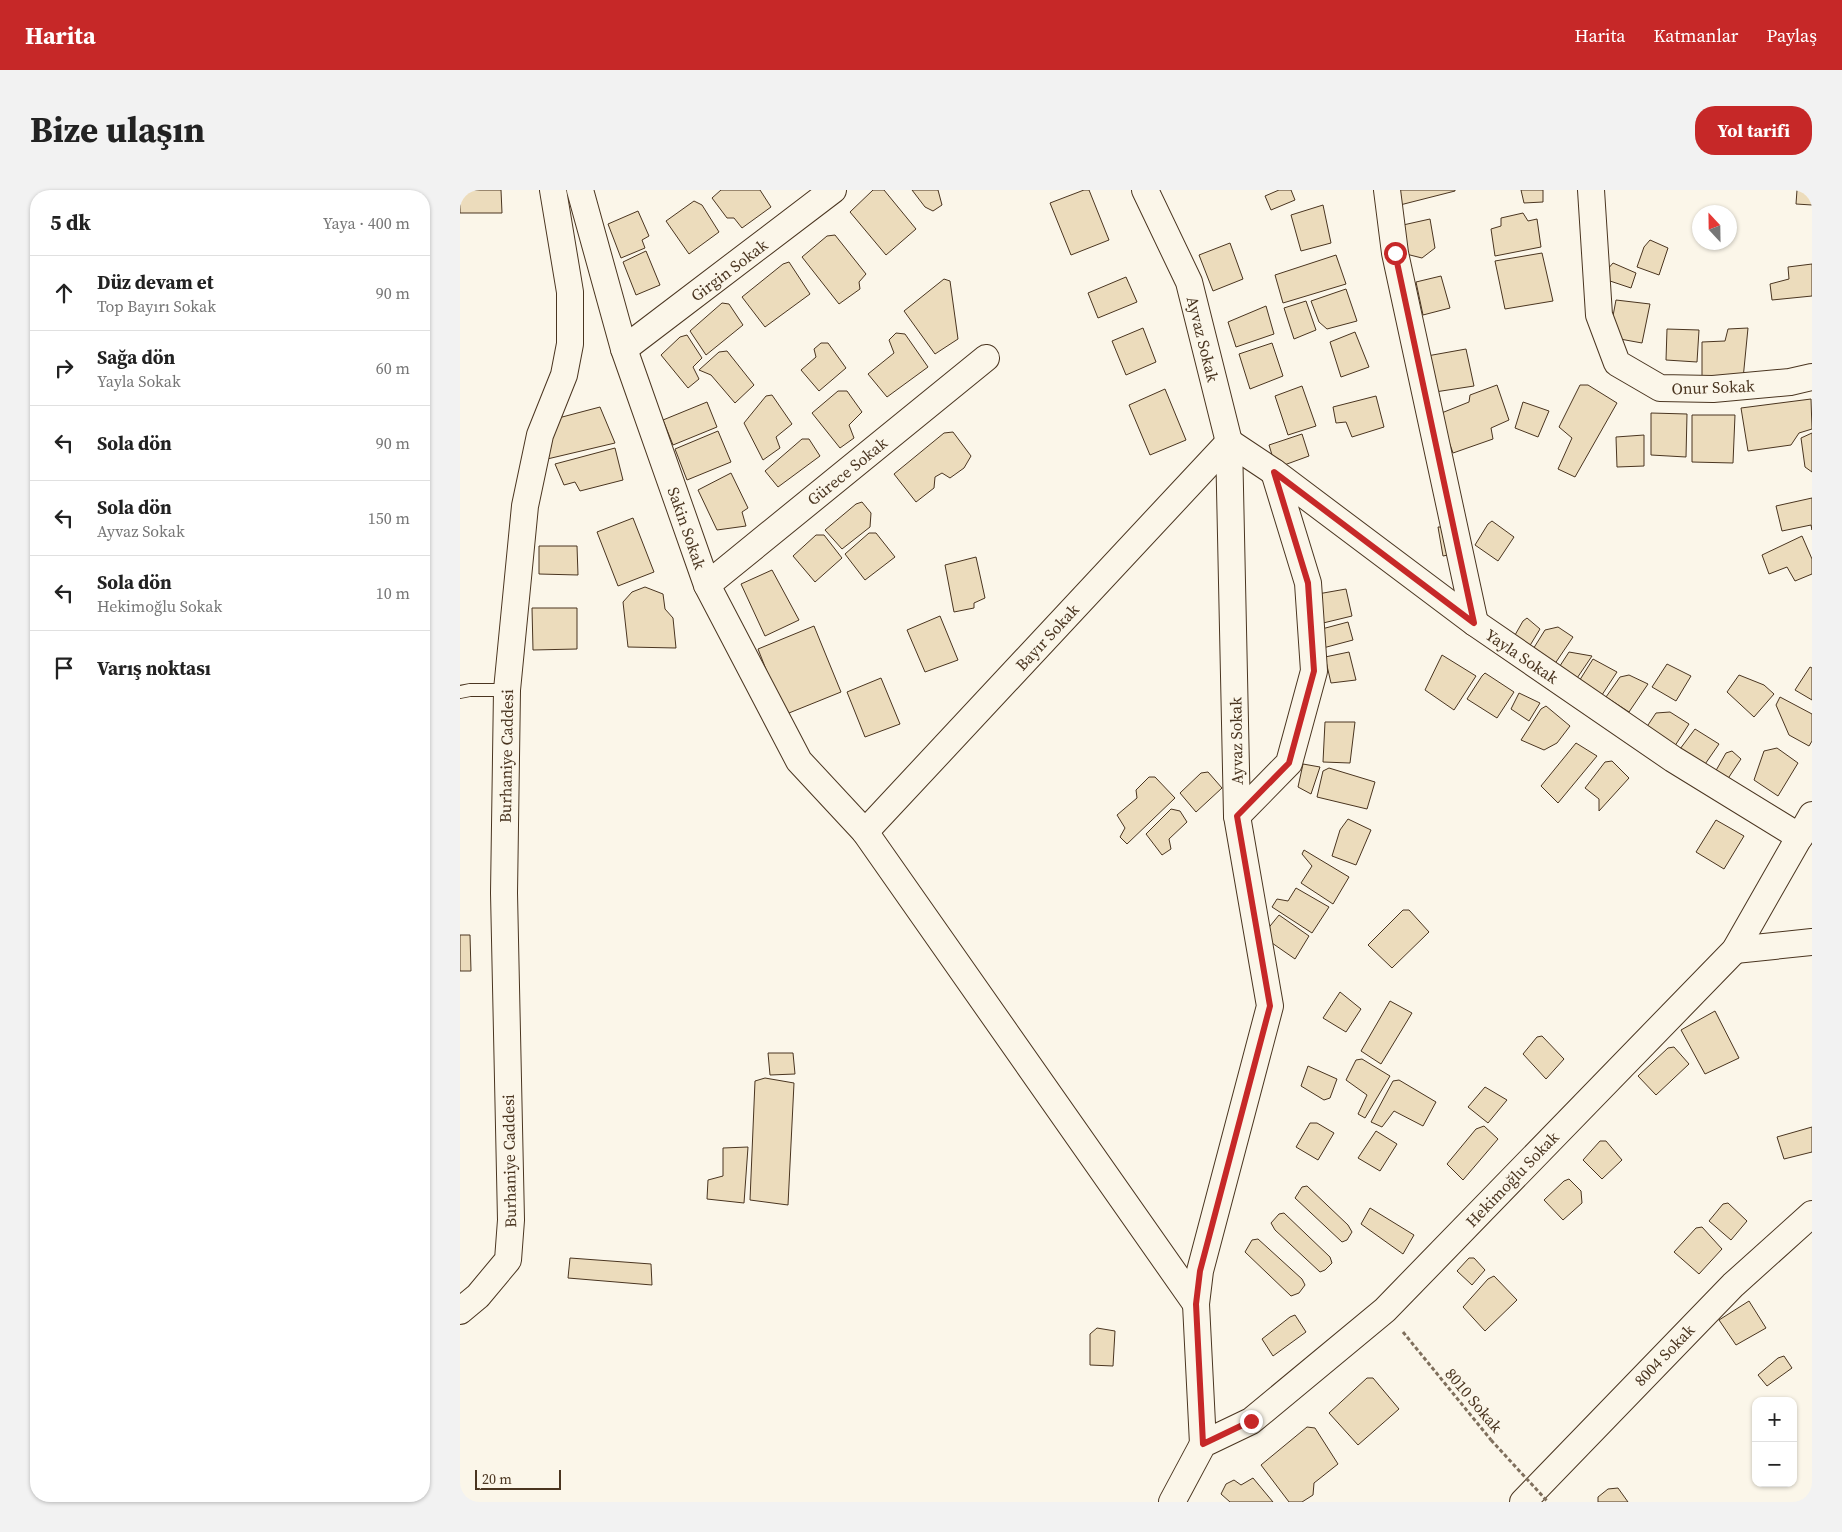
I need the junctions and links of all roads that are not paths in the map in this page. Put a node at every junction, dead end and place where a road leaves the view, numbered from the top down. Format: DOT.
graph roads {
  1 [pos="553,190"];
  2 [pos="580,190"];
  3 [pos="833,190"];
  4 [pos="1145,190"];
  5 [pos="1387,190"];
  6 [pos="1591,190"];
  7 [pos="624,350"];
  8 [pos="986,358"];
  9 [pos="1812,377"];
  10 [pos="1229,442"];
  11 [pos="1274,472"];
  12 [pos="707,585"];
  13 [pos="1474,623"];
  14 [pos="507,690"];
  15 [pos="460,692"];
  16 [pos="1237,816"];
  17 [pos="1806,826"];
  18 [pos="865,832"];
  19 [pos="1812,942"];
  20 [pos="1735,950"];
  21 [pos="1812,1214"];
  22 [pos="1196,1304"];
  23 [pos="460,1311"];
  24 [pos="1203,1444"];
  25 [pos="1172,1502"];
  26 [pos="1523,1502"];
  1 -- 14 [label="street, Burhaniye Caddesi"];
  2 -- 7 [label="street, Sakin Sokak"];
  3 -- 7 [label="street, Girgin Sokak"];
  4 -- 10 [label="street, Ayvaz Sokak"];
  5 -- 13 [label="street"];
  6 -- 9 [label="street, Onur Sokak"];
  7 -- 12 [label="street, Sakin Sokak"];
  8 -- 12 [label="street, Gürece Sokak"];
  10 -- 11 [label="street, Yayla Sokak"];
  10 -- 16 [label="street, Ayvaz Sokak"];
  10 -- 18 [label="street, Bayır Sokak"];
  11 -- 13 [label="street, Yayla Sokak"];
  11 -- 16 [label="street"];
  12 -- 18 [label="street, Sakin Sokak"];
  13 -- 17 [label="street, Yayla Sokak"];
  14 -- 15 [label="lane"];
  14 -- 23 [label="street, Burhaniye Caddesi"];
  16 -- 22 [label="street, Ayvaz Sokak"];
  17 -- 20 [label="street, Hekimoğlu Sokak"];
  18 -- 22 [label="street, Sakin Sokak"];
  19 -- 20 [label="street"];
  20 -- 24 [label="street, Hekimoğlu Sokak"];
  21 -- 26 [label="street, 8004 Sokak"];
  22 -- 24 [label="street, Ayvaz Sokak"];
  24 -- 25 [label="street"];
}
